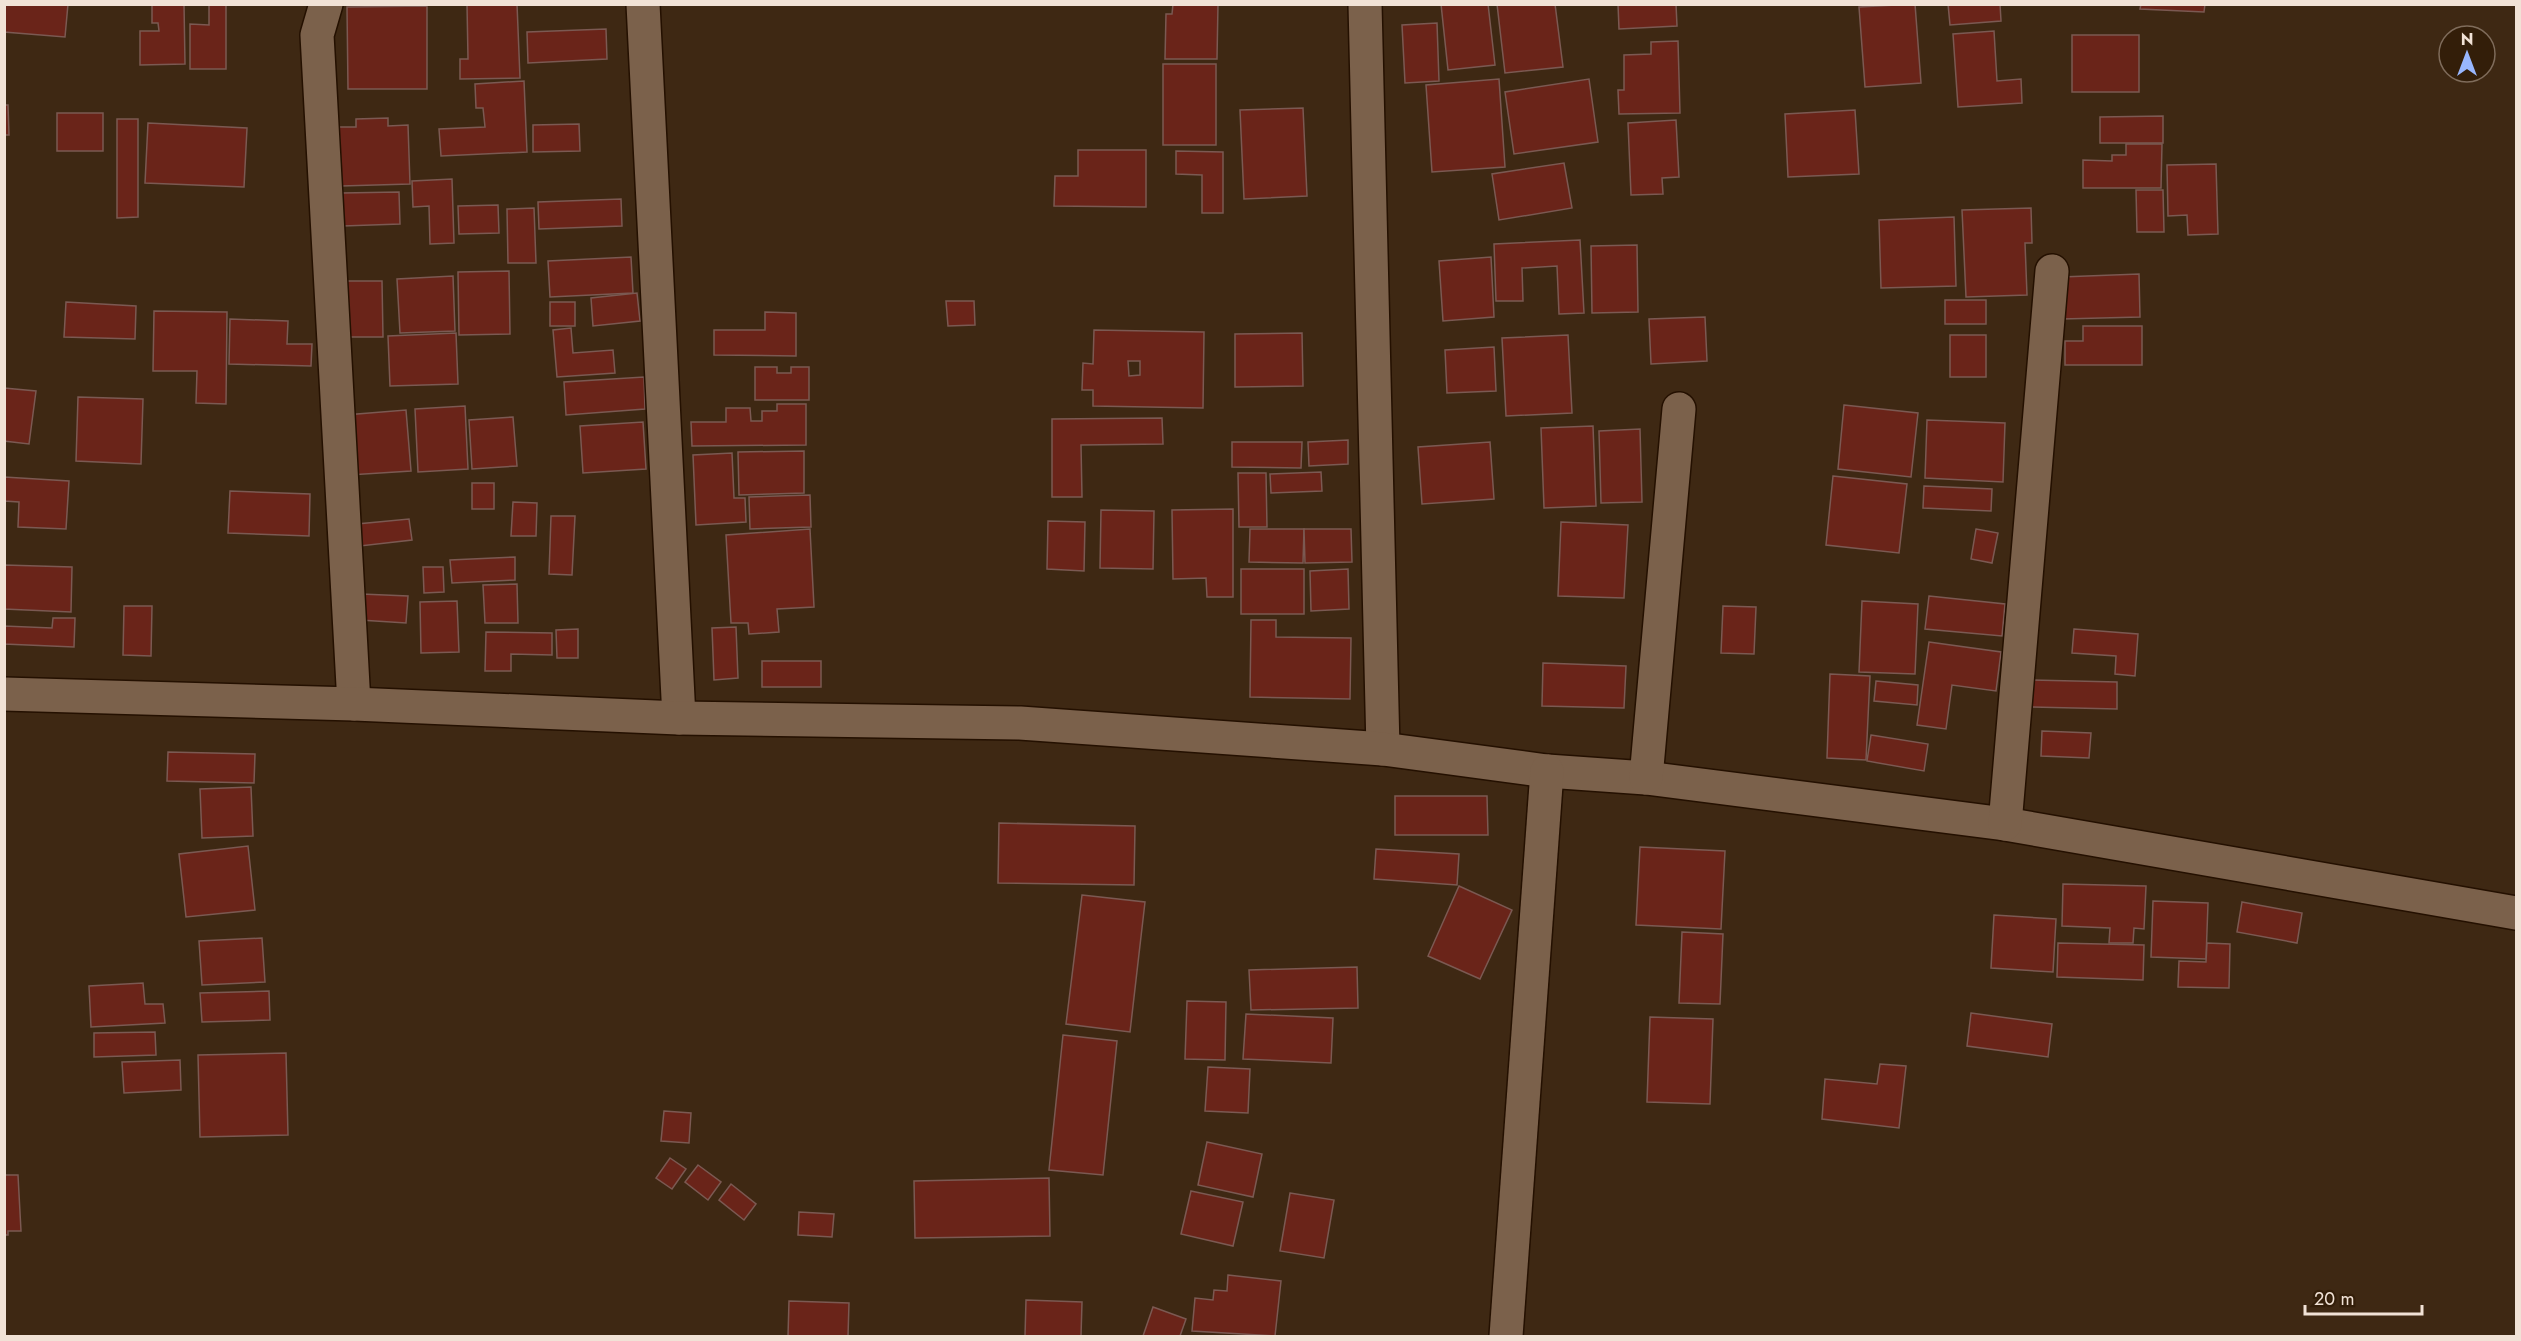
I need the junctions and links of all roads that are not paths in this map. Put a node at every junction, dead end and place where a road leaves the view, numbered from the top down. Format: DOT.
graph roads {
  1 [pos="326,4"];
  2 [pos="643,4"];
  3 [pos="1365,4"];
  4 [pos="2052,271"];
  5 [pos="1679,409"];
  6 [pos="4,694"];
  7 [pos="354,704"];
  8 [pos="679,718"];
  9 [pos="1383,748"];
  10 [pos="1547,771"];
  11 [pos="1646,778"];
  12 [pos="2005,824"];
  13 [pos="2517,913"];
  14 [pos="1506,1336"];
  1 -- 7 [label="street"];
  2 -- 8 [label="street"];
  3 -- 9 [label="street"];
  4 -- 12 [label="street"];
  5 -- 11 [label="street"];
  6 -- 7 [label="street"];
  7 -- 8 [label="street"];
  8 -- 9 [label="street"];
  9 -- 10 [label="street"];
  10 -- 11 [label="street"];
  10 -- 14 [label="street"];
  11 -- 12 [label="street"];
  12 -- 13 [label="street"];
}
